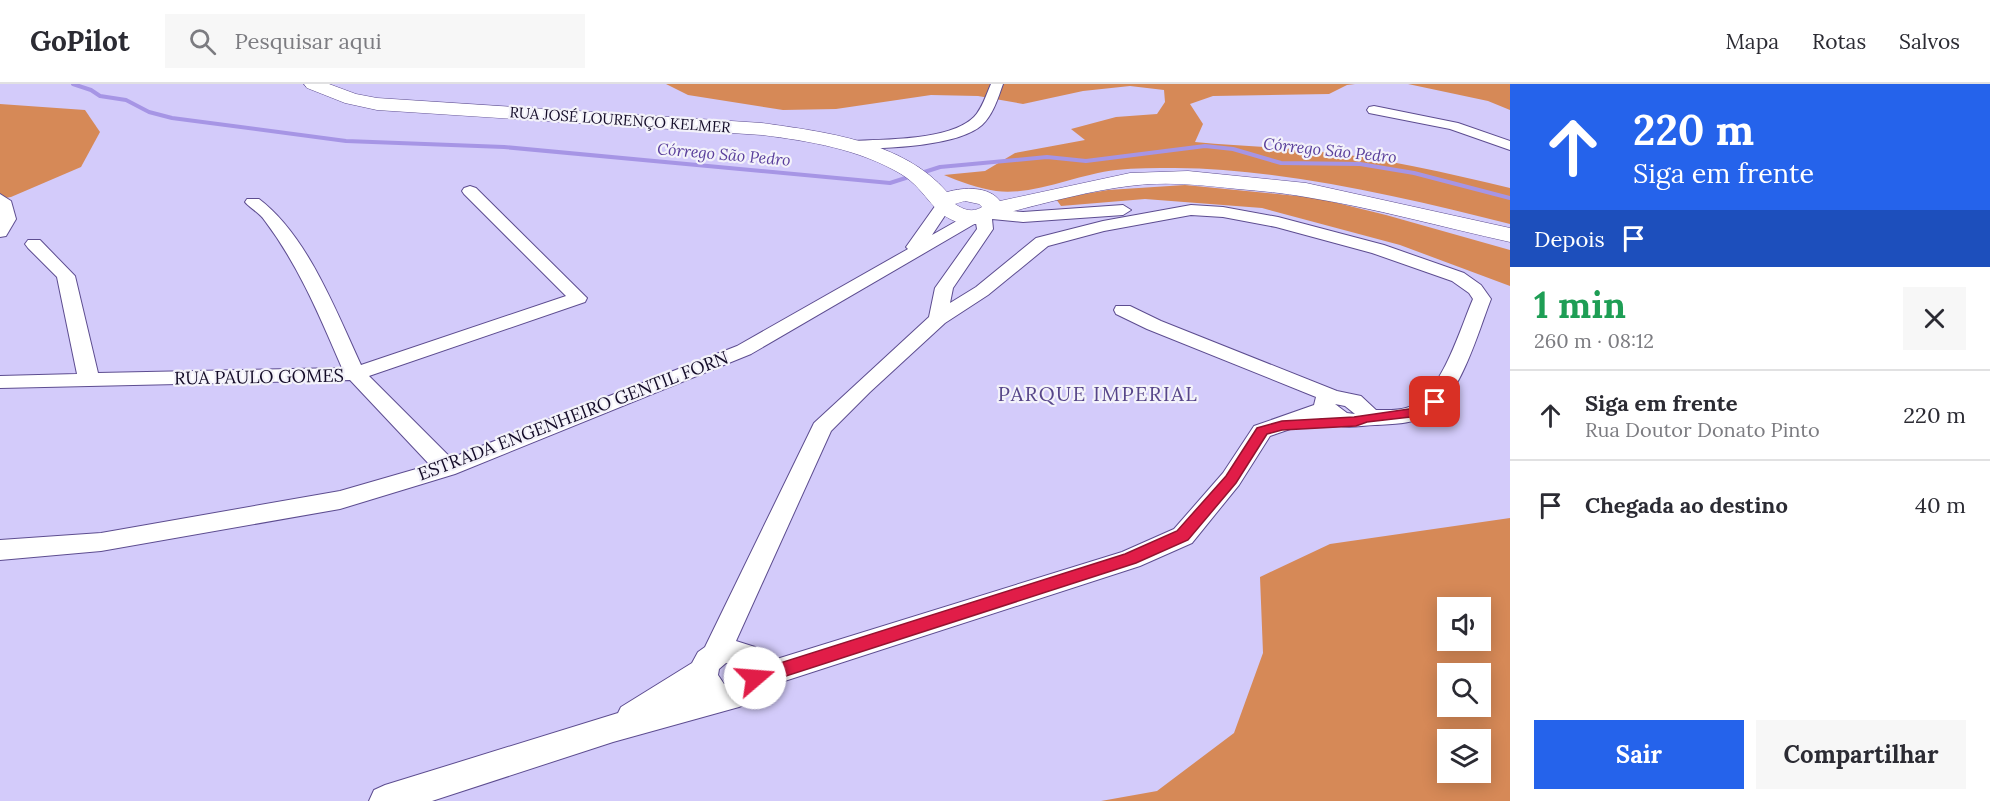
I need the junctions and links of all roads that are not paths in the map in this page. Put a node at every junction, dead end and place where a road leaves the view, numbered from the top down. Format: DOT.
graph roads {
  1 [pos="313,84"];
  2 [pos="997,84"];
  3 [pos="1374,110"];
  4 [pos="1510,146"];
  5 [pos="886,151"];
  6 [pos="470,191"];
  7 [pos="0,199"];
  8 [pos="253,202"];
  9 [pos="971,207"];
  10 [pos="1191,210"];
  11 [pos="1503,231"];
  12 [pos="0,232"];
  13 [pos="34,244"];
  14 [pos="910,253"];
  15 [pos="1123,310"];
  16 [pos="938,319"];
  17 [pos="356,374"];
  18 [pos="89,381"];
  19 [pos="0,382"];
  20 [pos="1330,403"];
  21 [pos="1358,415"];
  22 [pos="1282,425"];
  23 [pos="447,468"];
  24 [pos="0,550"];
  25 [pos="709,662"];
  26 [pos="755,678"];
  27 [pos="729,696"];
  28 [pos="613,728"];
  29 [pos="385,801"];
  1 -- 5 [label="main road, RUA JOSÉ LOURENÇO KELMER"];
  2 -- 5 [label="street"];
  3 -- 4 [label="street"];
  5 -- 9 [label="main road, RUA JOSÉ LOURENÇO KELMER"];
  6 -- 17 [label="street, RUA PAULO GOMES"];
  7 -- 12 [label="street"];
  8 -- 17 [label="street"];
  9 -- 10 [label="street"];
  9 -- 11 [label="main road, ESTRADA ENGENHEIRO GENTIL FORN"];
  9 -- 14 [label="street, ESTRADA ENGENHEIRO GENTIL FORN"];
  9 -- 14 [label="street, ESTRADA ENGENHEIRO GENTIL FORN"];
  9 -- 16 [label="street"];
  10 -- 16 [label="street"];
  10 -- 21 [label="street"];
  13 -- 18 [label="street"];
  14 -- 23 [label="street, ESTRADA ENGENHEIRO GENTIL FORN"];
  15 -- 20 [label="street"];
  16 -- 25 [label="street"];
  17 -- 18 [label="street, RUA PAULO GOMES"];
  17 -- 23 [label="street"];
  18 -- 19 [label="street, RUA PAULO GOMES"];
  20 -- 21 [label="street"];
  20 -- 22 [label="street"];
  21 -- 22 [label="street"];
  22 -- 26 [label="street"];
  23 -- 24 [label="street, ESTRADA ENGENHEIRO GENTIL FORN"];
  25 -- 26 [label="street"];
  25 -- 27 [label="street"];
  25 -- 28 [label="street"];
  26 -- 27 [label="street"];
  27 -- 28 [label="street"];
  28 -- 29 [label="street"];
}
